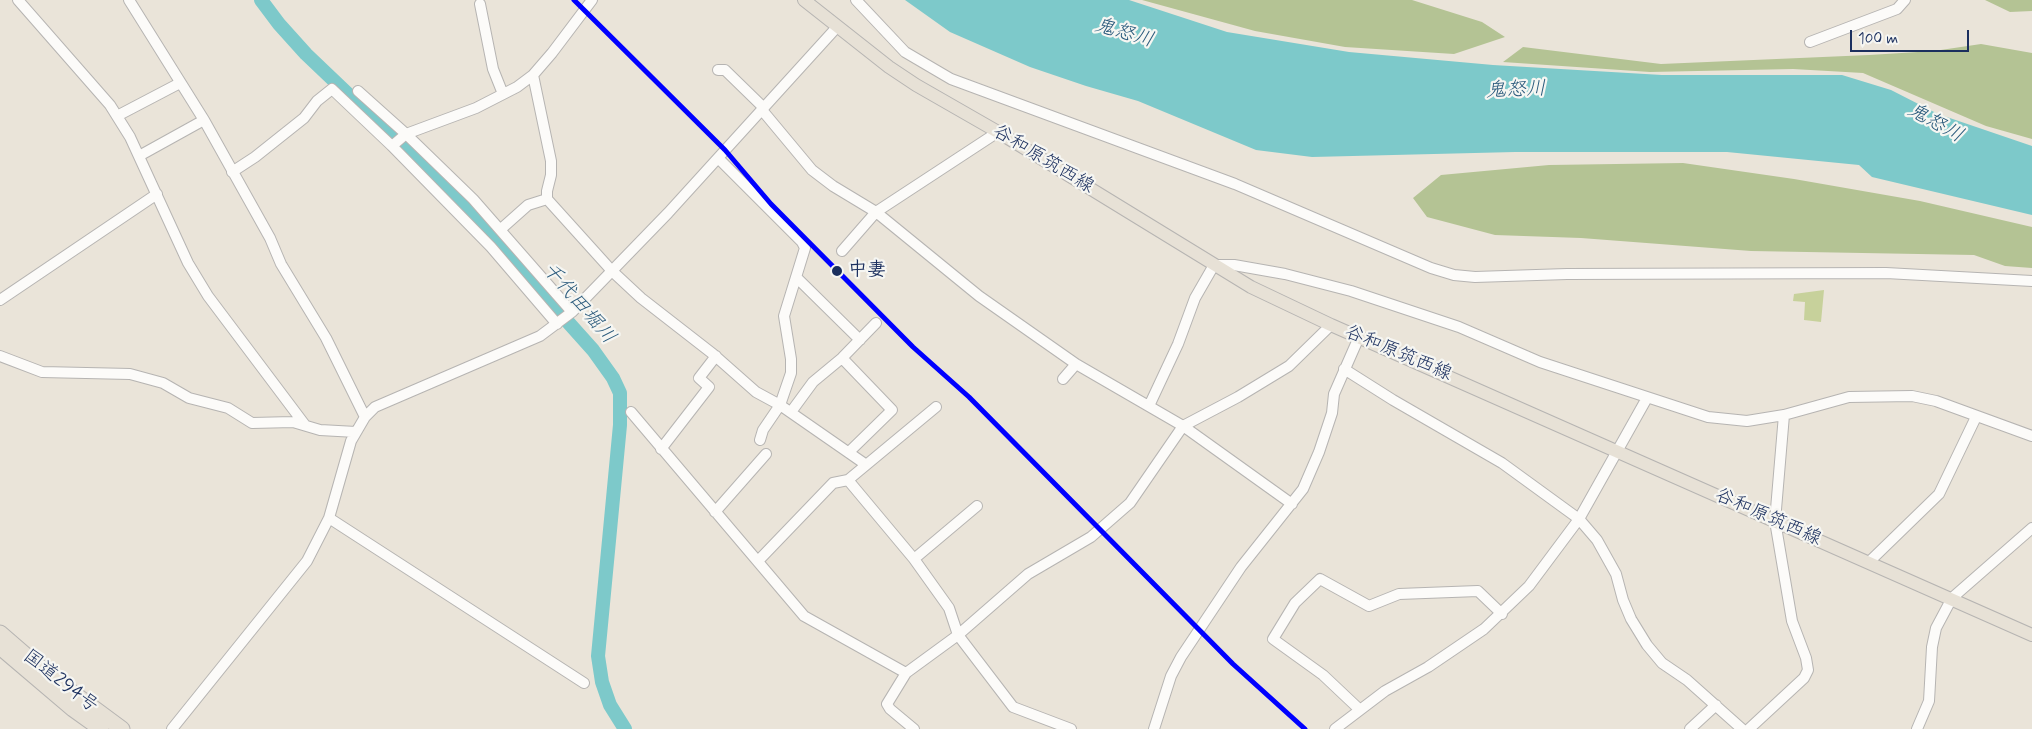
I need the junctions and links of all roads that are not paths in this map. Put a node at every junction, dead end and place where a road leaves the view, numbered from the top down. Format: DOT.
graph roads {
  1 [pos="18,0"];
  2 [pos="129,0"];
  3 [pos="592,0"];
  4 [pos="804,0"];
  5 [pos="856,0"];
  6 [pos="1905,0"];
  7 [pos="480,4"];
  8 [pos="837,27"];
  9 [pos="1810,42"];
  10 [pos="718,70"];
  11 [pos="533,75"];
  12 [pos="180,83"];
  13 [pos="358,91"];
  14 [pos="503,94"];
  15 [pos="763,109"];
  16 [pos="117,116"];
  17 [pos="204,120"];
  18 [pos="998,132"];
  19 [pos="406,134"];
  20 [pos="392,146"];
  21 [pos="139,156"];
  22 [pos="718,158"];
  23 [pos="232,172"];
  24 [pos="157,194"];
  25 [pos="547,199"];
  26 [pos="876,212"];
  27 [pos="501,229"];
  28 [pos="842,251"];
  29 [pos="1214,265"];
  30 [pos="612,271"];
  31 [pos="796,277"];
  32 [pos="2032,281"];
  33 [pos="0,300"];
  34 [pos="572,312"];
  35 [pos="876,323"];
  36 [pos="557,324"];
  37 [pos="1331,325"];
  38 [pos="1359,337"];
  39 [pos="860,340"];
  40 [pos="0,356"];
  41 [pos="716,356"];
  42 [pos="842,358"];
  43 [pos="1076,364"];
  44 [pos="1344,368"];
  45 [pos="1063,379"];
  46 [pos="1647,398"];
  47 [pos="780,404"];
  48 [pos="936,406"];
  49 [pos="1149,406"];
  50 [pos="631,412"];
  51 [pos="791,412"];
  52 [pos="1784,415"];
  53 [pos="365,417"];
  54 [pos="1976,417"];
  55 [pos="305,425"];
  56 [pos="1183,426"];
  57 [pos="356,432"];
  58 [pos="2032,436"];
  59 [pos="760,440"];
  60 [pos="661,449"];
  61 [pos="1616,451"];
  62 [pos="849,452"];
  63 [pos="766,454"];
  64 [pos="865,464"];
  65 [pos="848,480"];
  66 [pos="1292,504"];
  67 [pos="977,506"];
  68 [pos="715,512"];
  69 [pos="329,518"];
  70 [pos="1578,519"];
  71 [pos="1775,521"];
  72 [pos="2032,528"];
  73 [pos="914,559"];
  74 [pos="758,561"];
  75 [pos="1869,562"];
  76 [pos="1952,598"];
  77 [pos="1502,614"];
  78 [pos="0,633"];
  79 [pos="958,634"];
  80 [pos="2032,635"];
  81 [pos="0,647"];
  82 [pos="906,673"];
  83 [pos="584,683"];
  84 [pos="1716,705"];
  85 [pos="1359,709"];
  86 [pos="101,729"];
  87 [pos="122,729"];
  88 [pos="172,729"];
  89 [pos="914,729"];
  90 [pos="1071,729"];
  91 [pos="1154,729"];
  92 [pos="1335,729"];
  93 [pos="1690,729"];
  94 [pos="1742,729"];
  95 [pos="1749,729"];
  96 [pos="1917,729"];
  1 -- 16 [label="street"];
  2 -- 12 [label="street"];
  3 -- 11 [label="street"];
  4 -- 8 [label="main road, 谷和原筑西線"];
  5 -- 32 [label="street"];
  6 -- 9 [label="street"];
  7 -- 14 [label="street"];
  8 -- 15 [label="street"];
  8 -- 18 [label="main road, 谷和原筑西線"];
  10 -- 15 [label="street"];
  11 -- 14 [label="street"];
  11 -- 25 [label="street"];
  12 -- 16 [label="street"];
  12 -- 17 [label="street"];
  13 -- 19 [label="street"];
  14 -- 19 [label="street"];
  15 -- 22 [label="street"];
  15 -- 26 [label="street"];
  16 -- 21 [label="street"];
  17 -- 21 [label="street"];
  17 -- 23 [label="street"];
  18 -- 26 [label="street"];
  18 -- 29 [label="main road, 谷和原筑西線"];
  19 -- 20 [label="street"];
  19 -- 27 [label="street"];
  20 -- 23 [label="street"];
  20 -- 36 [label="street"];
  21 -- 24 [label="street"];
  22 -- 30 [label="street"];
  22 -- 31 [label="street"];
  23 -- 53 [label="street"];
  24 -- 33 [label="street"];
  24 -- 55 [label="street"];
  25 -- 27 [label="street"];
  25 -- 30 [label="street"];
  26 -- 28 [label="street"];
  26 -- 43 [label="street"];
  27 -- 34 [label="street"];
  29 -- 37 [label="main road, 谷和原筑西線"];
  29 -- 46 [label="street"];
  29 -- 49 [label="street"];
  30 -- 34 [label="street"];
  30 -- 41 [label="street"];
  31 -- 39 [label="street"];
  31 -- 47 [label="street"];
  34 -- 36 [label="street"];
  35 -- 39 [label="street"];
  36 -- 53 [label="street"];
  37 -- 38 [label="main road, 谷和原筑西線"];
  37 -- 56 [label="street"];
  38 -- 44 [label="street"];
  38 -- 61 [label="main road, 谷和原筑西線"];
  39 -- 42 [label="street"];
  40 -- 55 [label="street"];
  41 -- 47 [label="street"];
  41 -- 60 [label="street"];
  42 -- 51 [label="street"];
  42 -- 62 [label="street"];
  43 -- 45 [label="street"];
  43 -- 49 [label="street"];
  44 -- 66 [label="street"];
  44 -- 70 [label="street"];
  46 -- 52 [label="street"];
  46 -- 61 [label="street"];
  47 -- 51 [label="street"];
  47 -- 59 [label="street"];
  48 -- 64 [label="street"];
  49 -- 56 [label="street"];
  50 -- 60 [label="street"];
  51 -- 62 [label="street"];
  52 -- 54 [label="street"];
  52 -- 71 [label="street"];
  53 -- 57 [label="street"];
  54 -- 58 [label="street"];
  54 -- 75 [label="street"];
  55 -- 57 [label="street"];
  56 -- 66 [label="street"];
  56 -- 79 [label="street"];
  57 -- 69 [label="street"];
  60 -- 68 [label="street"];
  61 -- 70 [label="street"];
  61 -- 71 [label="main road, 谷和原筑西線"];
  62 -- 64 [label="street"];
  63 -- 68 [label="street"];
  64 -- 65 [label="street"];
  65 -- 73 [label="street"];
  65 -- 74 [label="street"];
  66 -- 91 [label="street"];
  67 -- 73 [label="street"];
  68 -- 74 [label="street"];
  69 -- 83 [label="street"];
  69 -- 88 [label="street"];
  70 -- 77 [label="street"];
  70 -- 84 [label="street"];
  71 -- 75 [label="main road, 谷和原筑西線"];
  71 -- 95 [label="street"];
  72 -- 76 [label="street"];
  73 -- 79 [label="street"];
  74 -- 82 [label="street"];
  75 -- 76 [label="main road, 谷和原筑西線"];
  76 -- 80 [label="main road, 谷和原筑西線"];
  76 -- 96 [label="street"];
  77 -- 85 [label="street"];
  77 -- 85 [label="street"];
  78 -- 87 [label="highway, 国道294号"];
  79 -- 82 [label="street"];
  79 -- 90 [label="street"];
  81 -- 86 [label="highway, 国道294号"];
  82 -- 89 [label="street"];
  84 -- 93 [label="street"];
  84 -- 94 [label="street"];
  85 -- 92 [label="street"];
}
